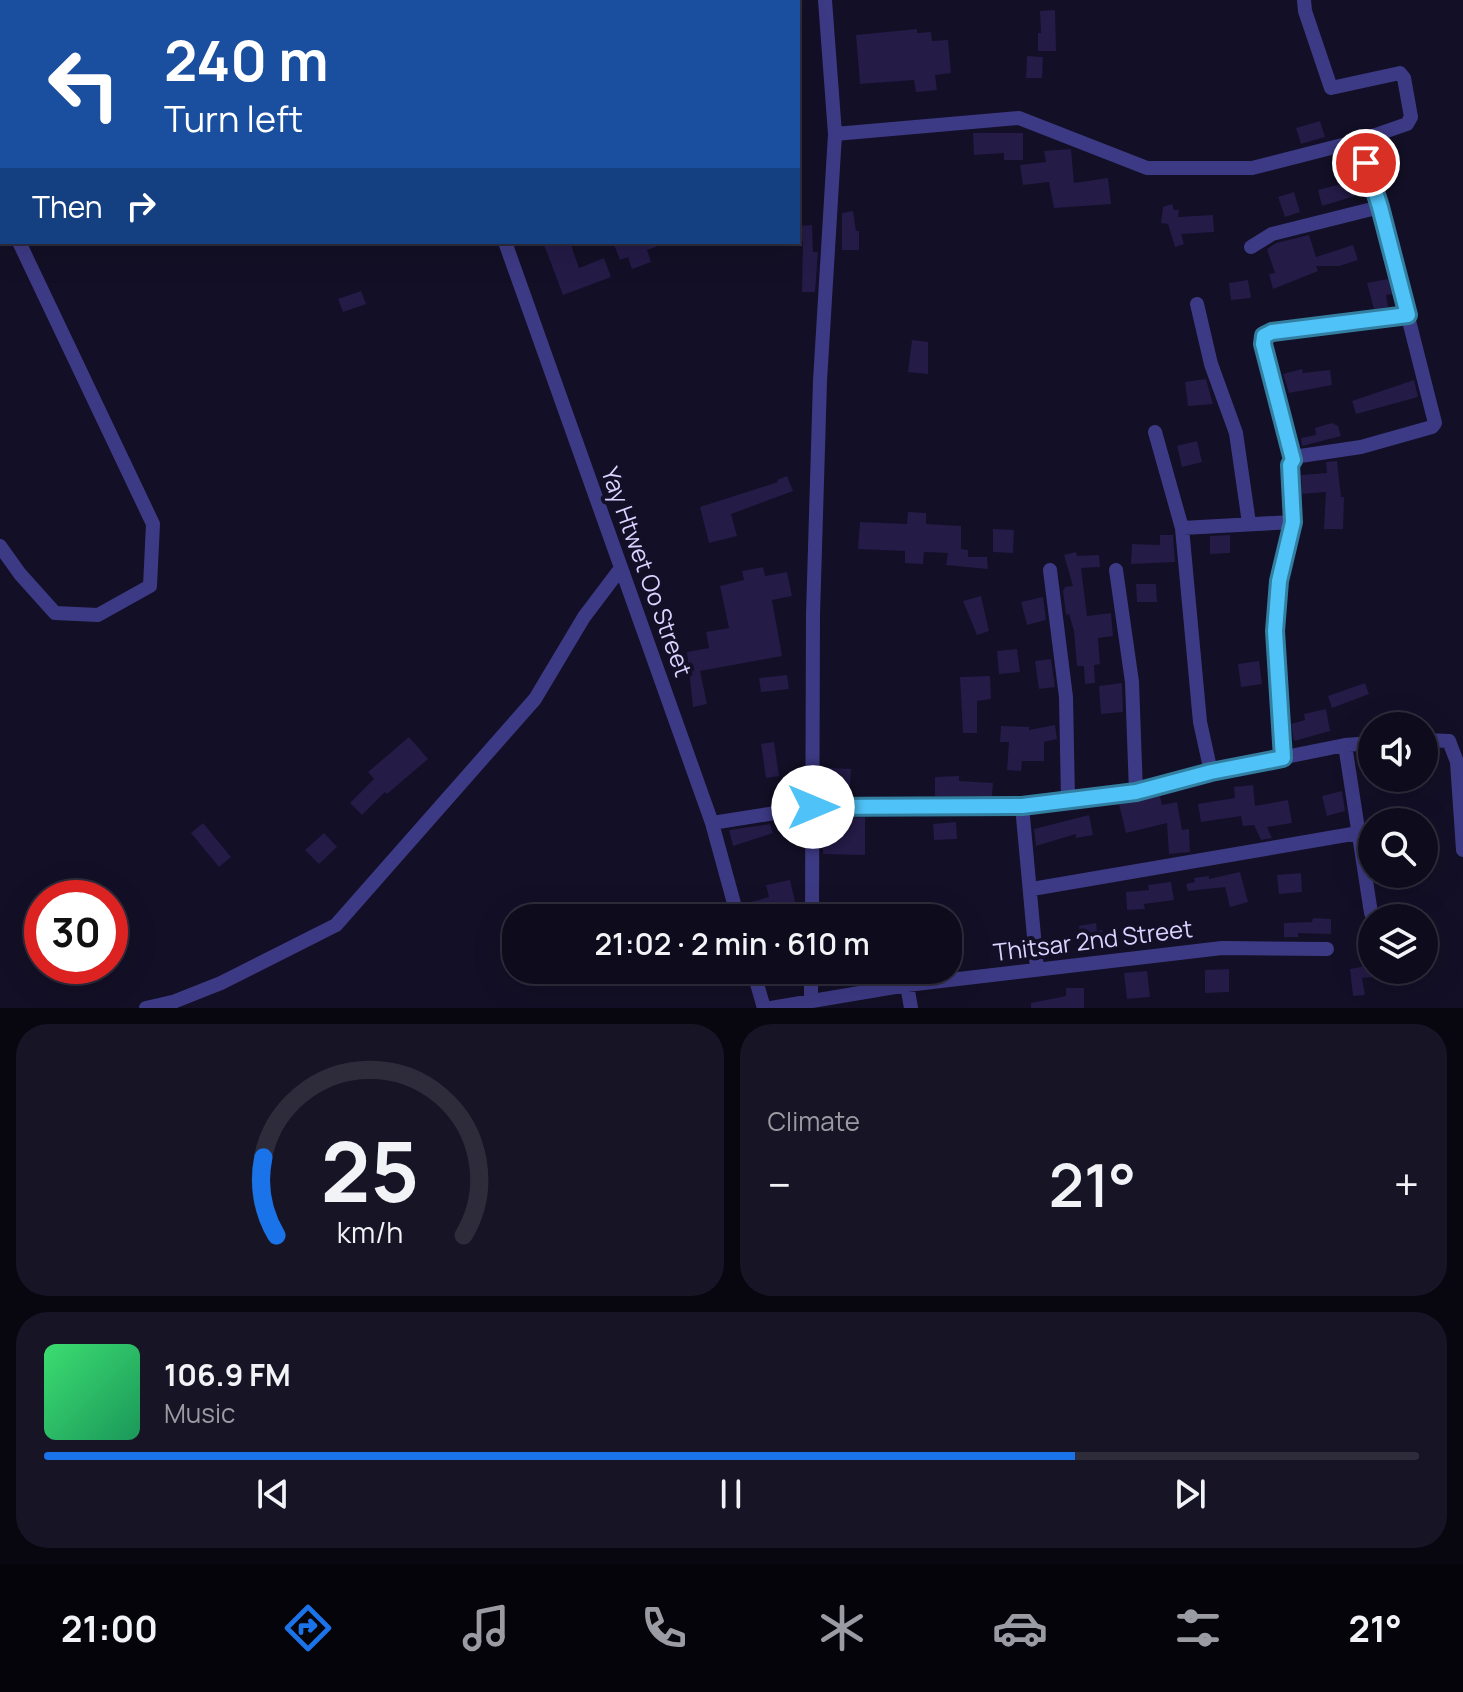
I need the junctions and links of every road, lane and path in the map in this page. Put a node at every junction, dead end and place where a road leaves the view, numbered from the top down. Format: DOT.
graph roads {
  1 [pos="825,0"];
  2 [pos="1304,0"];
  3 [pos="835,134"];
  4 [pos="1358,141"];
  5 [pos="1380,207"];
  6 [pos="20,244"];
  7 [pos="506,244"];
  8 [pos="1251,247"];
  9 [pos="1197,304"];
  10 [pos="1408,315"];
  11 [pos="1155,432"];
  12 [pos="1293,460"];
  13 [pos="1293,522"];
  14 [pos="1249,523"];
  15 [pos="1182,528"];
  16 [pos="0,546"];
  17 [pos="621,568"];
  18 [pos="1050,570"];
  19 [pos="1116,570"];
  20 [pos="1438,741"];
  21 [pos="1358,744"];
  22 [pos="1345,745"];
  23 [pos="1283,758"];
  24 [pos="1211,772"];
  25 [pos="1136,792"];
  26 [pos="1068,799"];
  27 [pos="1022,806"];
  28 [pos="813,807"];
  29 [pos="712,823"];
  30 [pos="1358,833"];
  31 [pos="1463,850"];
  32 [pos="1032,889"];
  33 [pos="734,904"];
  34 [pos="812,904"];
  35 [pos="1327,949"];
  36 [pos="1037,969"];
  37 [pos="757,984"];
  38 [pos="811,984"];
  39 [pos="907,985"];
  40 [pos="811,1000"];
  41 [pos="169,1005"];
  42 [pos="146,1008"];
  43 [pos="764,1008"];
  44 [pos="771,1008"];
  45 [pos="911,1008"];
  1 -- 3 [label="street"];
  2 -- 4 [label="street"];
  3 -- 4 [label="street"];
  3 -- 28 [label="street"];
  4 -- 5 [label="street"];
  5 -- 8 [label="street"];
  5 -- 10 [label="street"];
  6 -- 16 [label="street"];
  7 -- 17 [label="street, Yay Htwet Oo Street"];
  9 -- 14 [label="street"];
  10 -- 12 [label="street"];
  10 -- 12 [label="street"];
  11 -- 15 [label="street"];
  12 -- 13 [label="street"];
  13 -- 14 [label="street"];
  13 -- 23 [label="street"];
  14 -- 15 [label="street"];
  15 -- 24 [label="street"];
  17 -- 29 [label="street, Yay Htwet Oo Street"];
  17 -- 41 [label="street"];
  18 -- 26 [label="street"];
  19 -- 25 [label="street"];
  20 -- 31 [label="street"];
  21 -- 22 [label="street"];
  22 -- 23 [label="street"];
  22 -- 30 [label="street"];
  23 -- 24 [label="street"];
  24 -- 25 [label="street"];
  25 -- 26 [label="street"];
  26 -- 27 [label="street"];
  27 -- 28 [label="street"];
  27 -- 32 [label="street"];
  28 -- 29 [label="street"];
  28 -- 34 [label="street"];
  29 -- 33 [label="street, Yay Htwet Oo Street"];
  30 -- 32 [label="street"];
  32 -- 36 [label="street"];
  35 -- 36 [label="street, Thitsar 2nd Street"];
  36 -- 39 [label="street, Thitsar 2nd Street"];
  37 -- 43 [label="street"];
  38 -- 40 [label="street"];
  39 -- 40 [label="street, Thitsar 2nd Street"];
  39 -- 45 [label="street"];
  40 -- 44 [label="street, Thitsar 2nd Street"];
  41 -- 42 [label="street"];
}
